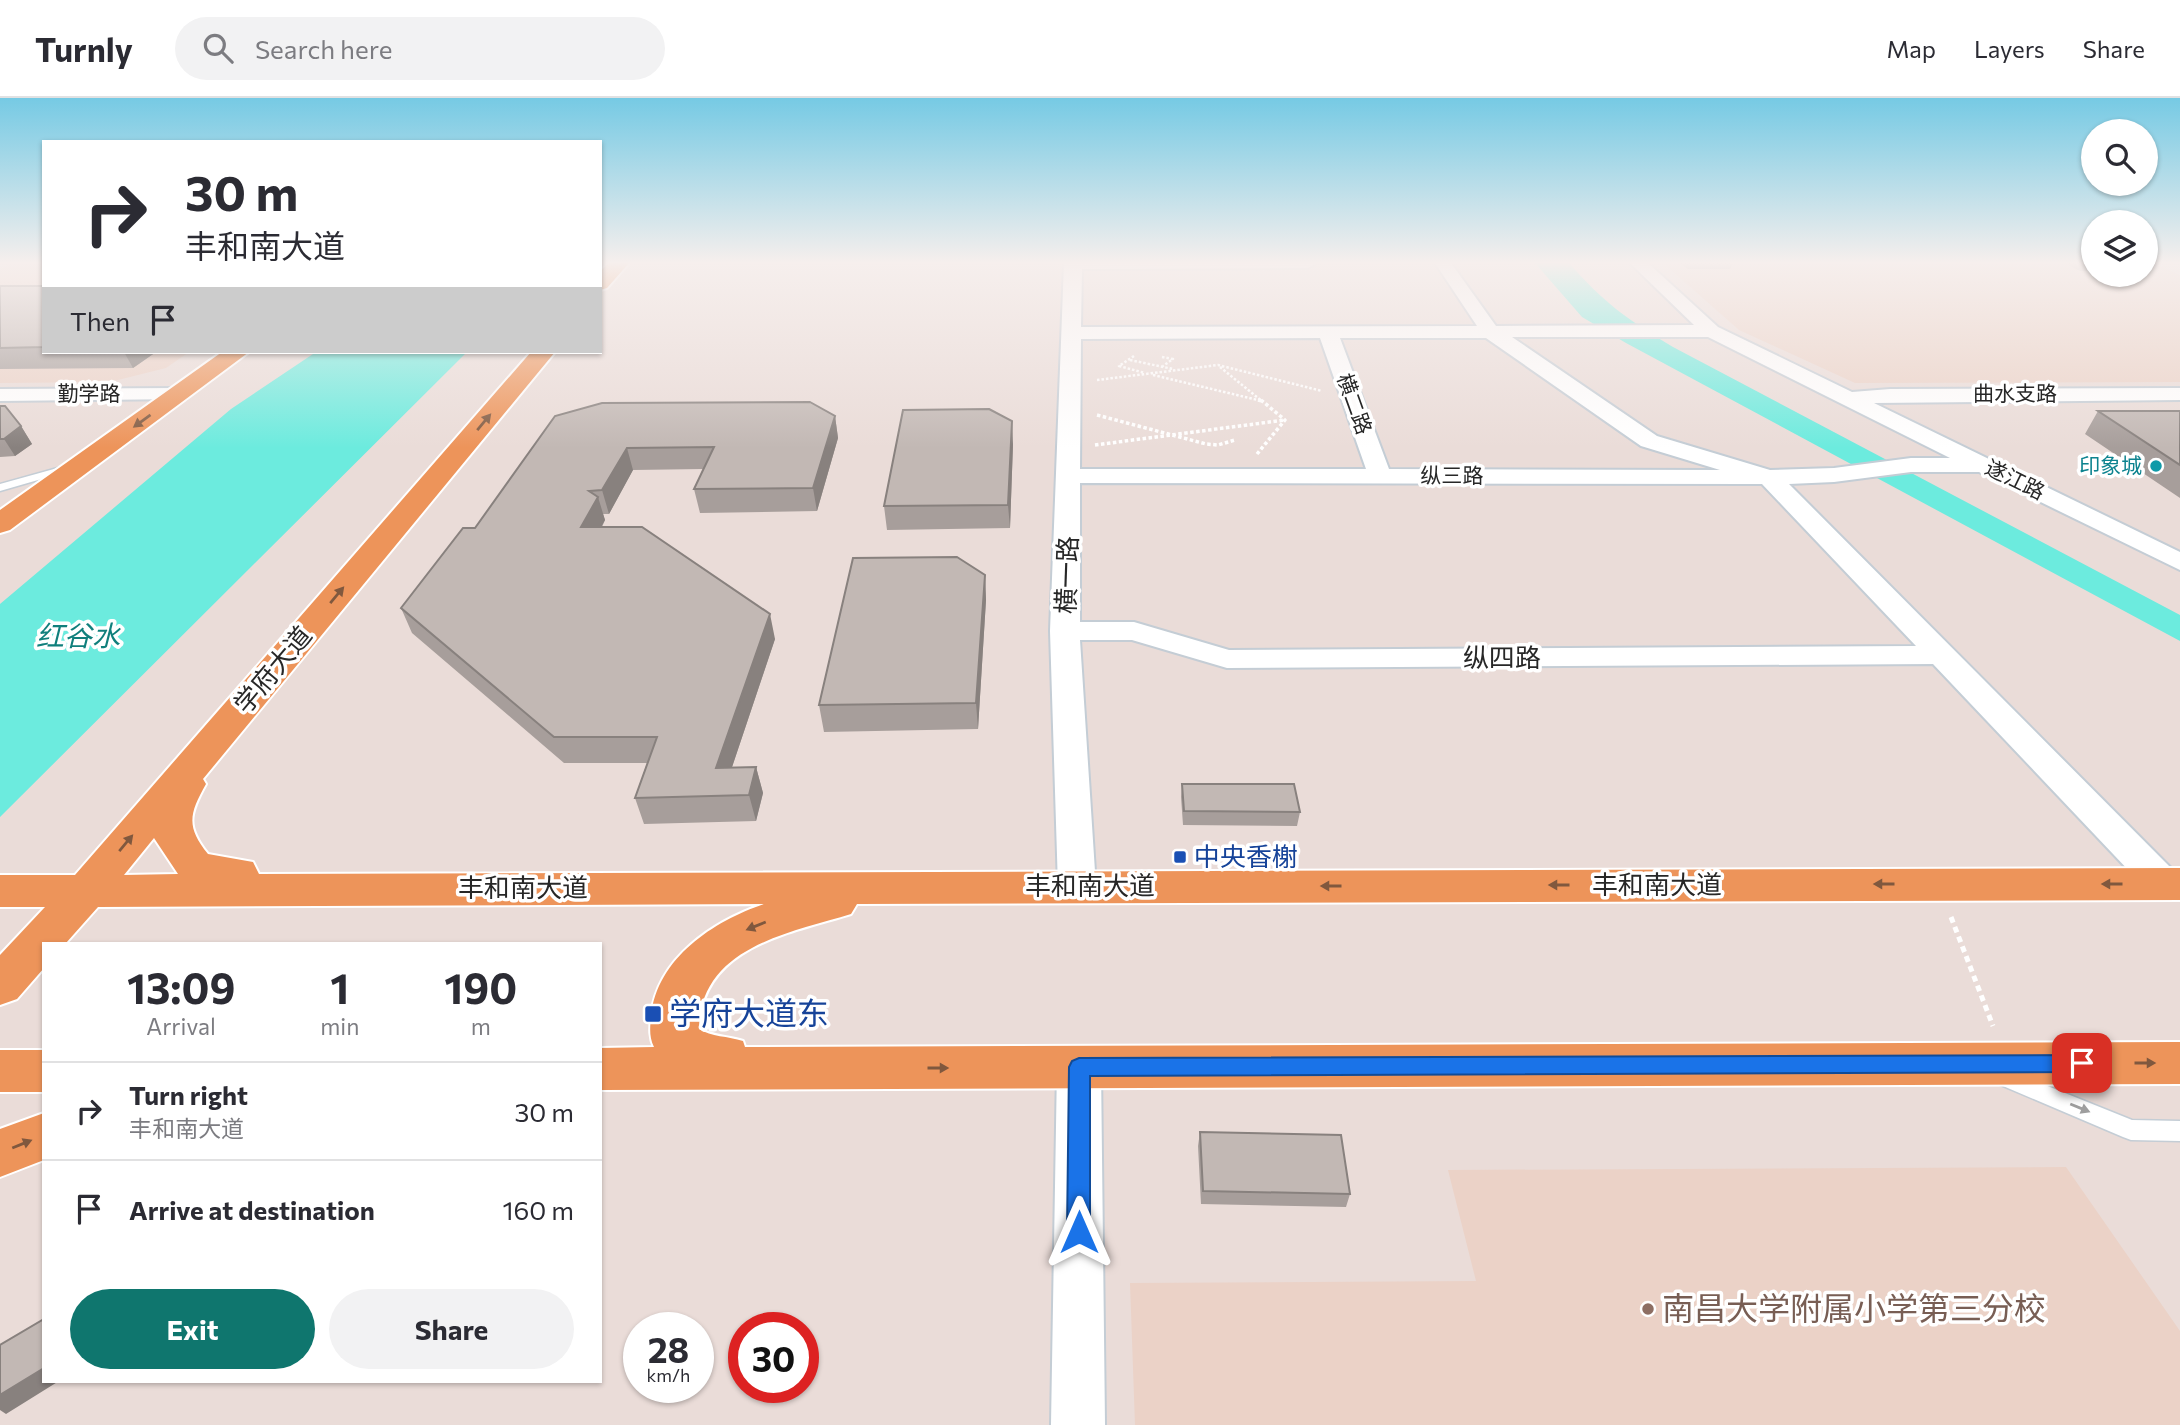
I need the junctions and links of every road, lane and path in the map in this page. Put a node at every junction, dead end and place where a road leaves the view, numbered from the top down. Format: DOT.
graph roads {
  1 [pos="1073,325"];
  2 [pos="1486,325"];
  3 [pos="1705,325"];
  4 [pos="1711,331"];
  5 [pos="1328,332"];
  6 [pos="1491,332"];
  7 [pos="1073,333"];
  8 [pos="1141,352"];
  9 [pos="234,354"];
  10 [pos="541,354"];
  11 [pos="1129,360"];
  12 [pos="1218,365"];
  13 [pos="1177,370"];
  14 [pos="1148,373"];
  15 [pos="1324,381"];
  16 [pos="1074,383"];
  17 [pos="178,394"];
  18 [pos="2180,394"];
  19 [pos="0,395"];
  20 [pos="1851,398"];
  21 [pos="1262,401"];
  22 [pos="1285,420"];
  23 [pos="1172,435"];
  24 [pos="1235,440"];
  25 [pos="1070,449"];
  26 [pos="82,465"];
  27 [pos="1985,465"];
  28 [pos="1069,476"];
  29 [pos="1239,476"];
  30 [pos="1380,476"];
  31 [pos="1769,477"];
  32 [pos="0,488"];
  33 [pos="43,493"];
  34 [pos="0,509"];
  35 [pos="0,524"];
  36 [pos="2180,562"];
  37 [pos="1065,631"];
  38 [pos="1944,655"];
  39 [pos="212,743"];
  40 [pos="2171,883"];
  41 [pos="1937,884"];
  42 [pos="917,887"];
  43 [pos="1077,887"];
  44 [pos="366,888"];
  45 [pos="88,889"];
  46 [pos="0,891"];
  47 [pos="0,986"];
  48 [pos="2180,1063"];
  49 [pos="1990,1064"];
  50 [pos="1079,1067"];
  51 [pos="890,1068"];
  52 [pos="602,1069"];
  53 [pos="0,1071"];
  54 [pos="42,1071"];
  55 [pos="2180,1130"];
  56 [pos="42,1137"];
  57 [pos="0,1153"];
  58 [pos="1078,1425"];
  1 -- 7 [label="street, 横一路"];
  2 -- 6 [label="street"];
  3 -- 4 [label="street"];
  4 -- 6 [label="street"];
  4 -- 20 [label="street, 遂江路"];
  5 -- 6 [label="street"];
  5 -- 7 [label="street"];
  5 -- 30 [label="street, 横二路"];
  6 -- 31 [label="street"];
  7 -- 16 [label="street, 横一路"];
  8 -- 11 [label="path"];
  9 -- 17 [label="main road"];
  39 -- 10 [label="main road, 学府大道, one-way"];
  11 -- 13 [label="path"];
  11 -- 14 [label="path"];
  12 -- 13 [label="path"];
  12 -- 15 [label="path"];
  12 -- 21 [label="path"];
  13 -- 14 [label="path"];
  14 -- 16 [label="path"];
  14 -- 21 [label="path"];
  16 -- 23 [label="path"];
  16 -- 25 [label="street, 横一路"];
  17 -- 19 [label="street, 勤学路"];
  17 -- 26 [label="main road, one-way"];
  18 -- 20 [label="street, 曲水支路"];
  20 -- 27 [label="street, 遂江路"];
  21 -- 22 [label="path"];
  22 -- 23 [label="path"];
  22 -- 29 [label="path"];
  23 -- 24 [label="path"];
  23 -- 25 [label="path"];
  25 -- 28 [label="street, 横一路"];
  26 -- 32 [label="lane"];
  26 -- 33 [label="main road"];
  27 -- 31 [label="street, 纵三路"];
  27 -- 36 [label="street, 遂江路"];
  28 -- 29 [label="street, 纵三路"];
  28 -- 37 [label="street, 横一路"];
  29 -- 30 [label="street, 纵三路"];
  30 -- 31 [label="street, 纵三路"];
  31 -- 38 [label="street"];
  33 -- 34 [label="lane"];
  33 -- 35 [label="main road"];
  37 -- 38 [label="street, 纵四路"];
  37 -- 43 [label="street, 横一路"];
  38 -- 40 [label="street"];
  39 -- 44 [label="main road"];
  45 -- 39 [label="main road, 学府大道, one-way"];
  40 -- 41 [label="main road, 丰和南大道, one-way"];
  41 -- 43 [label="main road, 丰和南大道, one-way"];
  41 -- 49 [label="path"];
  42 -- 43 [label="main road, 丰和南大道"];
  42 -- 44 [label="main road, 丰和南大道"];
  42 -- 51 [label="main road, one-way"];
  44 -- 45 [label="main road, 丰和南大道"];
  45 -- 46 [label="main road, 丰和南大道"];
  45 -- 47 [label="main road, 学府大道"];
  49 -- 48 [label="main road, one-way"];
  49 -- 50 [label="main road"];
  49 -- 55 [label="lane, one-way"];
  51 -- 50 [label="main road, one-way"];
  50 -- 58 [label="street"];
  51 -- 52 [label="main road"];
  53 -- 54 [label="main road"];
  57 -- 56 [label="main road, one-way"];
}
